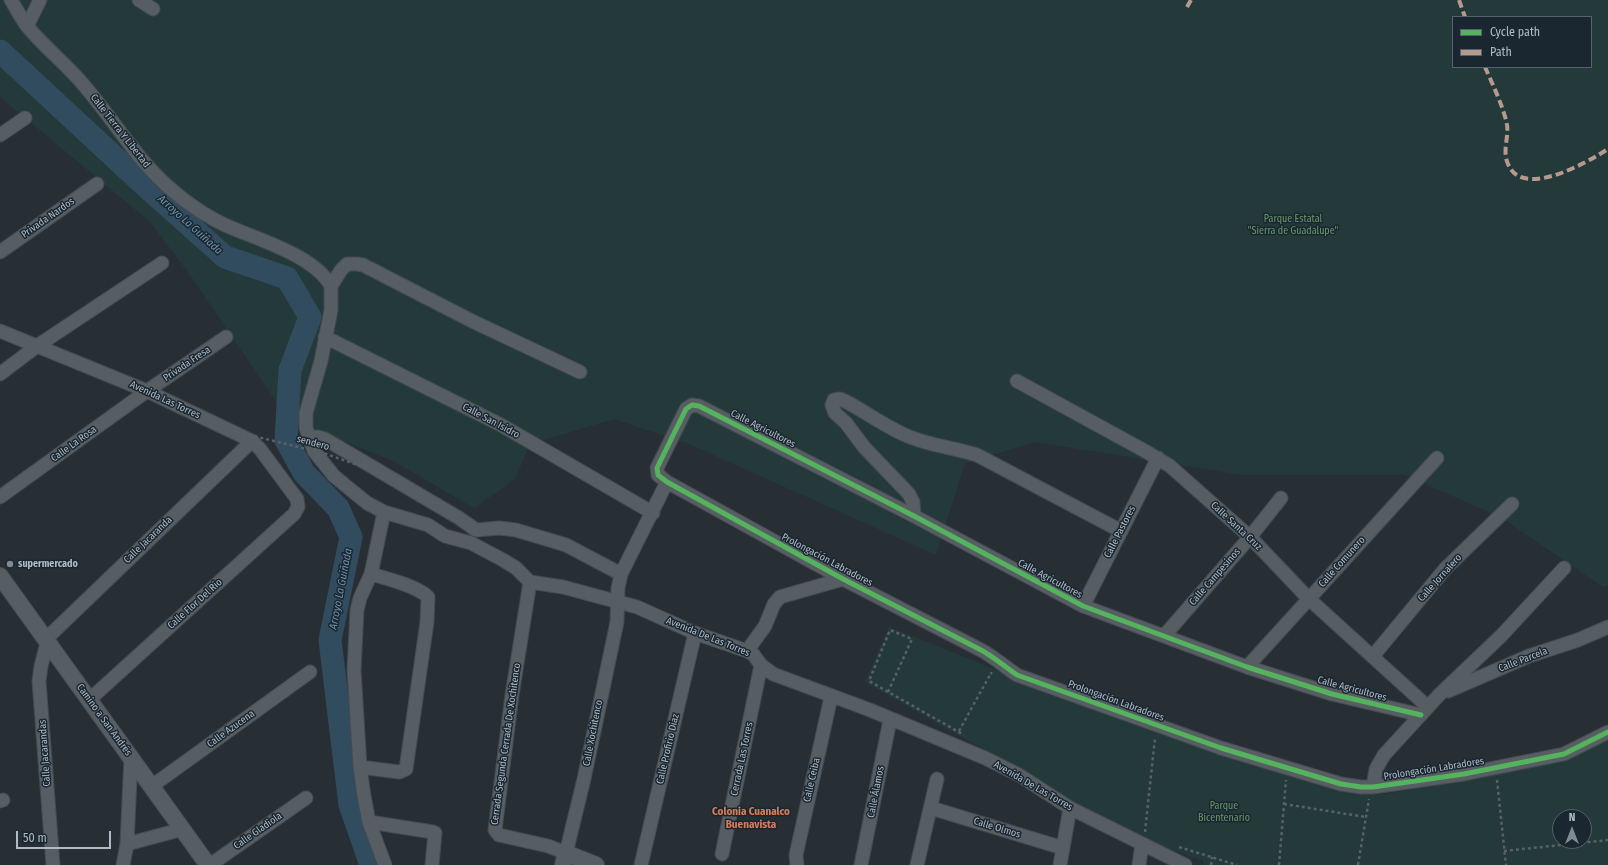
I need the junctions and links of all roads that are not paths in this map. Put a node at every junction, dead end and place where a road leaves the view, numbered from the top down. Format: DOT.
graph roads {
  1 [pos="11,0"];
  2 [pos="40,0"];
  3 [pos="139,0"];
  4 [pos="152,9"];
  5 [pos="27,26"];
  6 [pos="25,118"];
  7 [pos="0,135"];
  8 [pos="97,184"];
  9 [pos="0,252"];
  10 [pos="162,263"];
  11 [pos="331,286"];
  12 [pos="0,331"];
  13 [pos="226,337"];
  14 [pos="325,337"];
  15 [pos="37,346"];
  16 [pos="580,372"];
  17 [pos="0,374"];
  18 [pos="1017,381"];
  19 [pos="147,390"];
  20 [pos="692,405"];
  21 [pos="309,438"];
  22 [pos="252,441"];
  23 [pos="1158,458"];
  24 [pos="1437,458"];
  25 [pos="667,482"];
  26 [pos="0,497"];
  27 [pos="1281,498"];
  28 [pos="1512,504"];
  29 [pos="298,507"];
  30 [pos="384,512"];
  31 [pos="653,513"];
  32 [pos="914,516"];
  33 [pos="476,530"];
  34 [pos="1121,531"];
  35 [pos="1250,537"];
  36 [pos="470,543"];
  37 [pos="1564,568"];
  38 [pos="370,574"];
  39 [pos="621,574"];
  40 [pos="0,576"];
  41 [pos="843,579"];
  42 [pos="530,582"];
  43 [pos="1309,599"];
  44 [pos="617,601"];
  45 [pos="1083,606"];
  46 [pos="1608,627"];
  47 [pos="695,633"];
  48 [pos="1164,636"];
  49 [pos="47,641"];
  50 [pos="747,651"];
  51 [pos="1372,656"];
  52 [pos="761,665"];
  53 [pos="1247,667"];
  54 [pos="310,672"];
  55 [pos="1439,695"];
  56 [pos="831,697"];
  57 [pos="89,700"];
  58 [pos="1425,711"];
  59 [pos="890,720"];
  60 [pos="1608,732"];
  61 [pos="131,757"];
  62 [pos="360,767"];
  63 [pos="937,779"];
  64 [pos="152,786"];
  65 [pos="1371,793"];
  66 [pos="306,798"];
  67 [pos="931,808"];
  68 [pos="1070,808"];
  69 [pos="369,822"];
  70 [pos="183,829"];
  71 [pos="1143,840"];
  72 [pos="127,844"];
  73 [pos="1063,848"];
  74 [pos="722,854"];
  75 [pos="565,859"];
  76 [pos="796,864"];
  77 [pos="53,865"];
  78 [pos="123,865"];
  79 [pos="209,865"];
  80 [pos="385,865"];
  81 [pos="432,865"];
  82 [pos="596,865"];
  83 [pos="641,865"];
  84 [pos="861,865"];
  85 [pos="917,865"];
  86 [pos="1060,865"];
  87 [pos="1139,865"];
  88 [pos="1185,865"];
  1 -- 5 [label="street, Calle Tierra Y Libertad"];
  2 -- 5 [label="street"];
  3 -- 4 [label="street"];
  5 -- 11 [label="street, Calle Tierra Y Libertad"];
  6 -- 7 [label="street"];
  8 -- 9 [label="street, Privada Nardos"];
  10 -- 15 [label="street"];
  11 -- 14 [label="street"];
  11 -- 16 [label="street"];
  12 -- 15 [label="street, Avenida Las Torres"];
  13 -- 19 [label="street, Privada Fresa"];
  14 -- 21 [label="street"];
  14 -- 31 [label="street, Calle San Isidro"];
  15 -- 17 [label="street"];
  15 -- 19 [label="street, Avenida Las Torres"];
  18 -- 23 [label="street, Calle Santa Cruz"];
  19 -- 22 [label="street, Avenida Las Torres"];
  19 -- 26 [label="street, Calle La Rosa"];
  20 -- 25 [label="street, Prolongación Labradores"];
  20 -- 32 [label="street, Calle Agricultores"];
  21 -- 30 [label="street"];
  21 -- 33 [label="street"];
  22 -- 29 [label="street, Avenida Las Torres"];
  22 -- 49 [label="street, Calle Jacaranda"];
  23 -- 34 [label="street, Calle Pastores"];
  23 -- 35 [label="street, Calle Santa Cruz"];
  24 -- 43 [label="street, Calle Comunero"];
  25 -- 31 [label="street, Calle Xochitenco"];
  25 -- 41 [label="street, Prolongación Labradores"];
  27 -- 35 [label="street, Calle Campesinos"];
  28 -- 51 [label="street, Calle Jornalero"];
  29 -- 57 [label="street, Calle Flor Del Río"];
  30 -- 36 [label="street"];
  30 -- 38 [label="street"];
  31 -- 39 [label="street, Calle Xochitenco"];
  32 -- 34 [label="street"];
  32 -- 45 [label="street, Calle Agricultores"];
  33 -- 36 [label="street"];
  33 -- 39 [label="street"];
  34 -- 45 [label="street, Calle Pastores"];
  35 -- 43 [label="street, Calle Santa Cruz"];
  35 -- 48 [label="street, Calle Campesinos"];
  36 -- 42 [label="street"];
  37 -- 55 [label="street"];
  38 -- 62 [label="street"];
  38 -- 62 [label="street"];
  39 -- 44 [label="street, Calle Xochitenco"];
  40 -- 49 [label="street, Camino a San Andrés"];
  41 -- 50 [label="street"];
  41 -- 65 [label="street, Prolongación Labradores"];
  42 -- 44 [label="street, Avenida De Las Torres"];
  42 -- 75 [label="street, Cerrada Segunda Cerrada De Xochitenco"];
  43 -- 51 [label="street, Calle Santa Cruz"];
  43 -- 53 [label="street, Calle Comunero"];
  44 -- 47 [label="street, Avenida De Las Torres"];
  44 -- 75 [label="street, Calle Xochitenco"];
  45 -- 48 [label="street, Calle Agricultores"];
  46 -- 55 [label="street, Calle Parcela"];
  47 -- 50 [label="street, Avenida De Las Torres"];
  47 -- 83 [label="street, Calle Profirio Díaz"];
  48 -- 53 [label="street, Calle Agricultores"];
  49 -- 57 [label="street, Camino a San Andrés"];
  49 -- 77 [label="street, Calle Jacarandas"];
  50 -- 52 [label="street, Avenida De Las Torres"];
  51 -- 58 [label="street, Calle Santa Cruz"];
  52 -- 56 [label="street, Avenida De Las Torres"];
  52 -- 74 [label="street, Cerrada Las Torres"];
  53 -- 58 [label="street, Calle Agricultores"];
  54 -- 64 [label="street, Calle Azucena"];
  55 -- 58 [label="street"];
  56 -- 59 [label="street, Avenida De Las Torres"];
  56 -- 76 [label="street, Calle Ceiba"];
  57 -- 61 [label="street, Camino a San Andrés"];
  58 -- 65 [label="street"];
  59 -- 68 [label="street, Avenida De Las Torres"];
  59 -- 84 [label="street, Calle Álamos"];
  60 -- 65 [label="street, Prolongación Labradores"];
  61 -- 64 [label="street, Camino a San Andrés"];
  61 -- 72 [label="street"];
  62 -- 69 [label="street"];
  63 -- 67 [label="street"];
  64 -- 70 [label="street, Camino a San Andrés"];
  66 -- 79 [label="street, Calle Gladiola"];
  67 -- 73 [label="street, Calle Olmos"];
  67 -- 85 [label="street"];
  68 -- 71 [label="street, Avenida De Las Torres"];
  68 -- 73 [label="street"];
  69 -- 80 [label="street"];
  69 -- 81 [label="street"];
  70 -- 72 [label="street"];
  70 -- 79 [label="street, Camino a San Andrés"];
  71 -- 87 [label="street"];
  71 -- 88 [label="street, Avenida De Las Torres"];
  72 -- 78 [label="street"];
  73 -- 86 [label="street"];
  75 -- 82 [label="street"];
}
